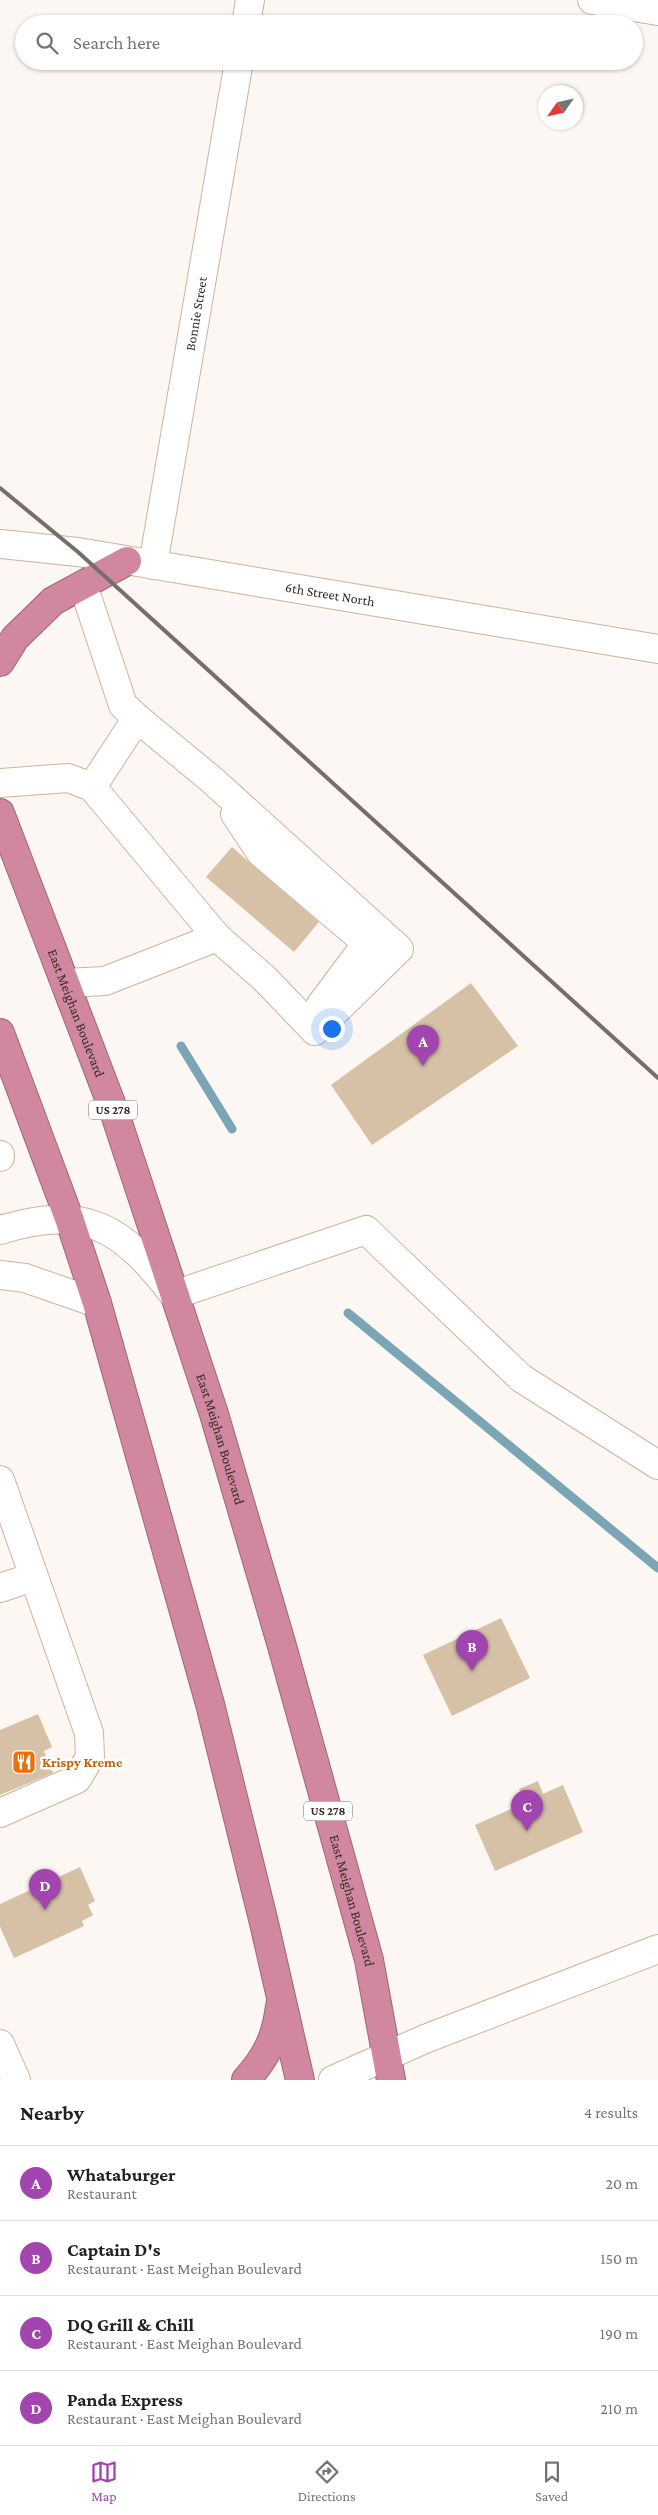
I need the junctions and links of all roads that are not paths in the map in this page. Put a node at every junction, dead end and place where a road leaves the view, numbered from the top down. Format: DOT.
graph roads {
  1 [pos="250,0"];
  2 [pos="592,0"];
  3 [pos="658,12"];
  4 [pos="248,15"];
  5 [pos="237,70"];
  6 [pos="0,544"];
  7 [pos="140,563"];
  8 [pos="83,585"];
  9 [pos="658,648"];
  10 [pos="0,662"];
  11 [pos="137,718"];
  12 [pos="0,783"];
  13 [pos="92,787"];
  14 [pos="0,813"];
  15 [pos="217,937"];
  16 [pos="65,983"];
  17 [pos="0,1033"];
  18 [pos="69,1218"];
  19 [pos="0,1230"];
  20 [pos="0,1275"];
  21 [pos="174,1295"];
  22 [pos="97,1304"];
  23 [pos="658,1465"];
  24 [pos="0,1480"];
  25 [pos="33,1577"];
  26 [pos="0,1588"];
  27 [pos="0,1813"];
  28 [pos="658,1948"];
  29 [pos="281,2000"];
  30 [pos="0,2044"];
  31 [pos="388,2067"];
  32 [pos="16,2080"];
  33 [pos="246,2080"];
  34 [pos="300,2080"];
  35 [pos="333,2080"];
  1 -- 4 [label="street"];
  2 -- 3 [label="street"];
  5 -- 7 [label="street, Bonnie Street"];
  6 -- 7 [label="street, 6th Street North"];
  7 -- 8 [label="highway"];
  7 -- 9 [label="street, 6th Street North"];
  8 -- 10 [label="highway"];
  8 -- 11 [label="street"];
  11 -- 13 [label="street"];
  11 -- 15 [label="street"];
  12 -- 13 [label="street"];
  13 -- 15 [label="street"];
  14 -- 16 [label="highway, East Meighan Boulevard / US 278"];
  15 -- 16 [label="street"];
  16 -- 21 [label="highway, East Meighan Boulevard / US 278"];
  17 -- 18 [label="highway"];
  18 -- 19 [label="street"];
  18 -- 21 [label="street"];
  18 -- 22 [label="highway"];
  20 -- 22 [label="street"];
  21 -- 23 [label="street"];
  21 -- 31 [label="highway, East Meighan Boulevard / US 278"];
  22 -- 29 [label="highway"];
  24 -- 25 [label="street"];
  25 -- 26 [label="street"];
  25 -- 27 [label="street"];
  28 -- 31 [label="street"];
  29 -- 33 [label="highway"];
  29 -- 34 [label="highway"];
  30 -- 32 [label="street"];
  31 -- 35 [label="street"];
}
